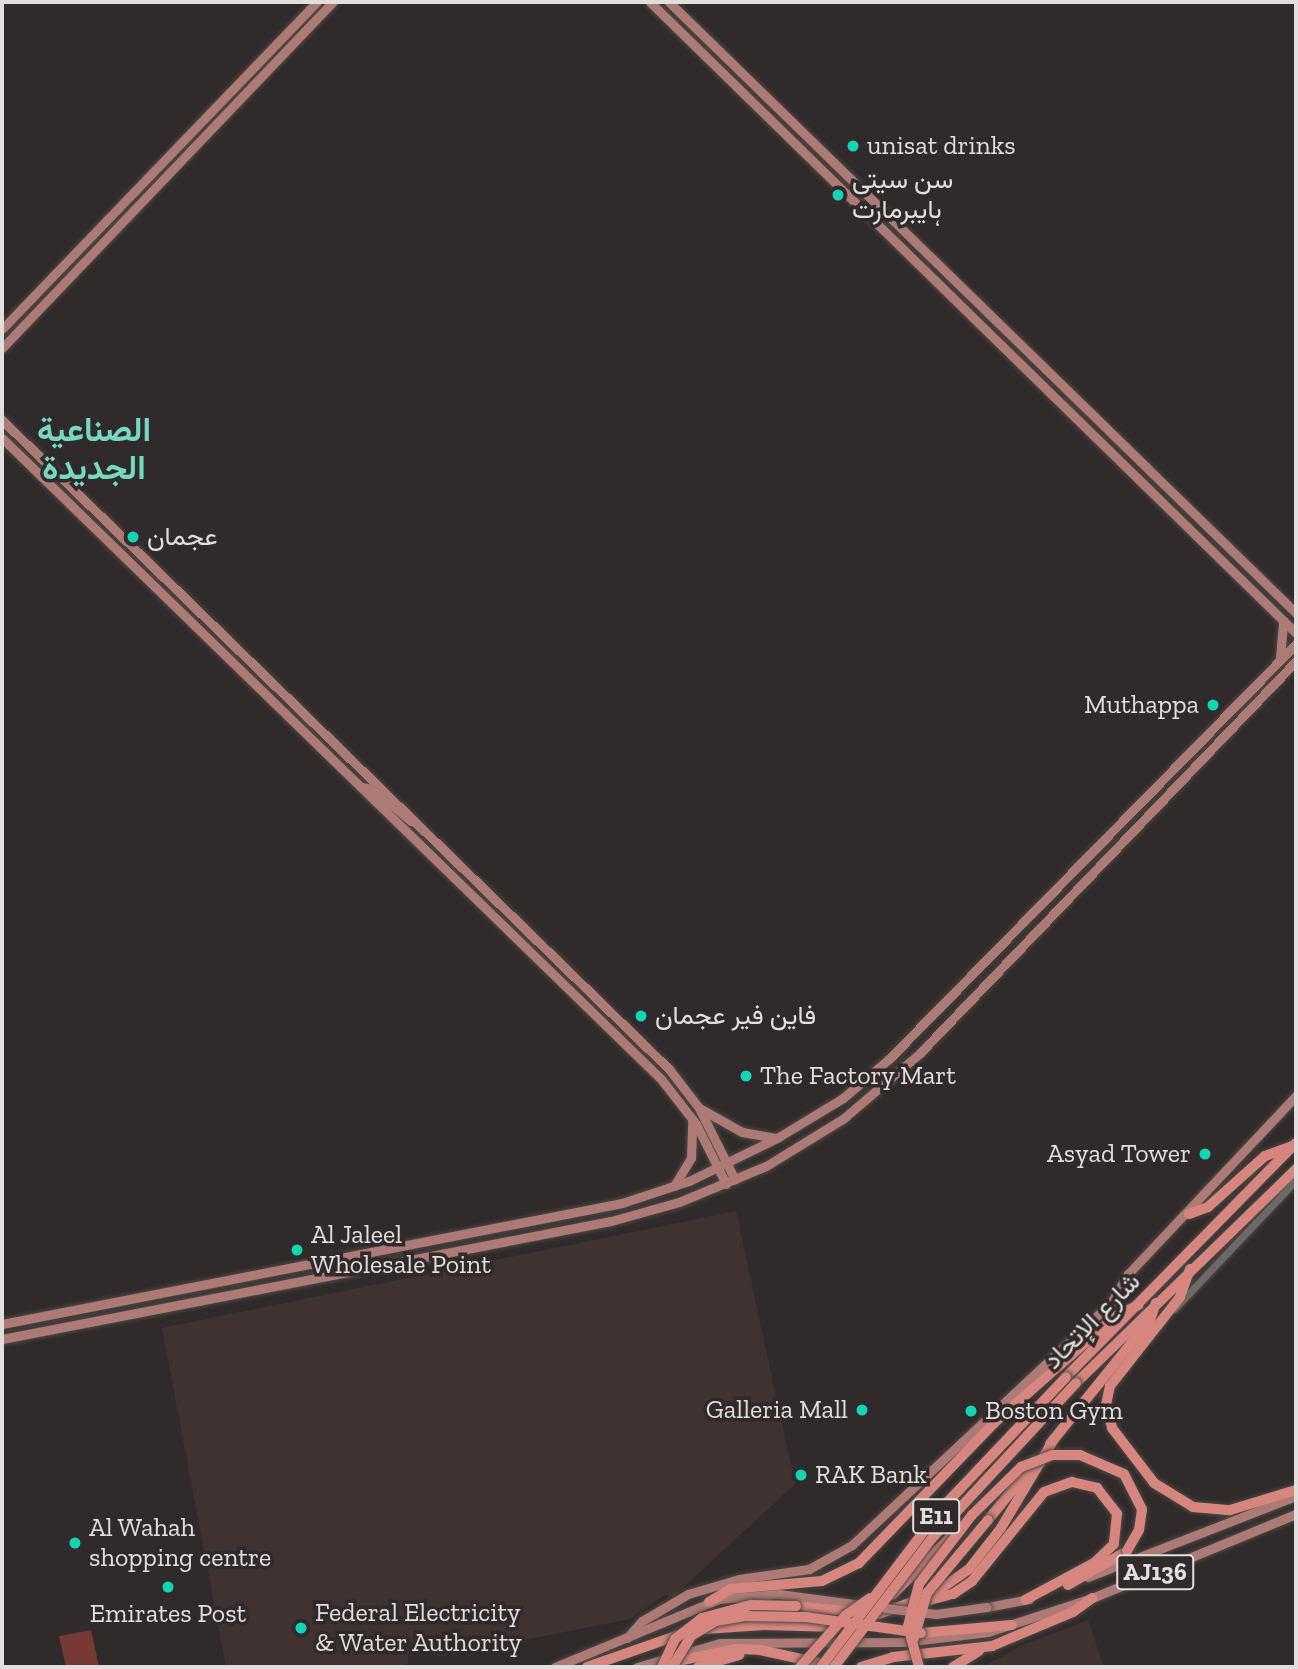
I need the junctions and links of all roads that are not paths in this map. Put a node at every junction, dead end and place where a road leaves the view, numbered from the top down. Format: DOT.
graph roads {
  1 [pos="317,2"];
  2 [pos="333,2"];
  3 [pos="650,2"];
  4 [pos="669,2"];
  5 [pos="264,57"];
  6 [pos="254,84"];
  7 [pos="222,98"];
  8 [pos="754,102"];
  9 [pos="215,122"];
  10 [pos="799,130"];
  11 [pos="2,329"];
  12 [pos="2,348"];
  13 [pos="2,420"];
  14 [pos="2,438"];
  15 [pos="1131,467"];
  16 [pos="1180,497"];
  17 [pos="1292,605"];
  18 [pos="1296,613"];
  19 [pos="1283,619"];
  20 [pos="195,626"];
  21 [pos="1296,632"];
  22 [pos="1296,644"];
  23 [pos="243,654"];
  24 [pos="1278,663"];
  25 [pos="1296,664"];
  26 [pos="361,787"];
  27 [pos="416,821"];
  28 [pos="1296,1096"];
  29 [pos="699,1108"];
  30 [pos="691,1116"];
  31 [pos="777,1138"];
  32 [pos="1295,1145"];
  33 [pos="723,1165"];
  34 [pos="1296,1169"];
  35 [pos="1296,1180"];
  36 [pos="731,1182"];
  37 [pos="673,1188"];
  38 [pos="1189,1214"];
  39 [pos="352,1254"];
  40 [pos="1190,1269"];
  41 [pos="278,1284"];
  42 [pos="1156,1302"];
  43 [pos="1139,1305"];
  44 [pos="1167,1313"];
  45 [pos="2,1324"];
  46 [pos="2,1339"];
  47 [pos="1054,1439"];
  48 [pos="1296,1490"];
  49 [pos="1296,1496"];
  50 [pos="1296,1514"];
  51 [pos="963,1525"];
  52 [pos="1068,1584"];
  53 [pos="1092,1598"];
  54 [pos="1025,1600"];
  55 [pos="880,1601"];
  56 [pos="919,1601"];
  57 [pos="709,1602"];
  58 [pos="1012,1625"];
  59 [pos="627,1638"];
  60 [pos="913,1646"];
  61 [pos="992,1646"];
  62 [pos="760,1650"];
  63 [pos="555,1667"];
  64 [pos="587,1667"];
  65 [pos="637,1667"];
  66 [pos="661,1667"];
  67 [pos="672,1667"];
  68 [pos="698,1667"];
  69 [pos="800,1667"];
  70 [pos="821,1667"];
  71 [pos="835,1667"];
  72 [pos="861,1667"];
  73 [pos="919,1667"];
  74 [pos="953,1667"];
  1 -- 5 [label="main road"];
  2 -- 6 [label="main road"];
  3 -- 8 [label="main road"];
  4 -- 10 [label="main road"];
  5 -- 6 [label="main road"];
  5 -- 7 [label="main road"];
  6 -- 9 [label="main road"];
  7 -- 9 [label="main road"];
  7 -- 11 [label="main road"];
  8 -- 10 [label="main road"];
  8 -- 15 [label="main road"];
  9 -- 12 [label="main road"];
  10 -- 16 [label="main road"];
  13 -- 23 [label="main road"];
  14 -- 20 [label="main road"];
  15 -- 16 [label="main road"];
  15 -- 19 [label="main road"];
  16 -- 17 [label="main road"];
  17 -- 18 [label="main road"];
  19 -- 21 [label="main road"];
  19 -- 24 [label="main road"];
  20 -- 23 [label="main road"];
  20 -- 26 [label="main road"];
  22 -- 24 [label="main road"];
  23 -- 27 [label="main road"];
  24 -- 31 [label="main road"];
  25 -- 36 [label="main road"];
  26 -- 27 [label="main road"];
  26 -- 30 [label="main road"];
  27 -- 29 [label="main road"];
  28 -- 38 [label="main road"];
  29 -- 31 [label="main road"];
  29 -- 33 [label="main road"];
  30 -- 33 [label="main road"];
  30 -- 37 [label="main road"];
  31 -- 33 [label="main road"];
  32 -- 38 [label="highway"];
  32 -- 43 [label="highway, شارع الإتحاد / E11"];
  33 -- 36 [label="main road"];
  33 -- 37 [label="main road"];
  34 -- 40 [label="highway, شارع الإتحاد / E11"];
  35 -- 44 [label="street"];
  36 -- 41 [label="main road"];
  37 -- 39 [label="main road"];
  38 -- 59 [label="main road"];
  39 -- 41 [label="main road"];
  39 -- 45 [label="main road"];
  40 -- 42 [label="highway, شارع الإتحاد / E11"];
  40 -- 44 [label="highway"];
  41 -- 46 [label="main road"];
  42 -- 47 [label="highway"];
  42 -- 55 [label="highway, شارع الإتحاد / E11, bridge"];
  43 -- 55 [label="highway, شارع الإتحاد / E11, bridge"];
  43 -- 57 [label="highway"];
  44 -- 48 [label="highway"];
  47 -- 56 [label="highway"];
  47 -- 60 [label="highway, bridge"];
  49 -- 52 [label="main road, AJ136"];
  50 -- 53 [label="main road, AJ136"];
  51 -- 52 [label="highway, bridge"];
  51 -- 55 [label="highway, bridge"];
  51 -- 60 [label="highway, bridge"];
  52 -- 54 [label="main road, AJ136"];
  53 -- 58 [label="main road, AJ136"];
  53 -- 61 [label="highway"];
  54 -- 55 [label="main road, AJ136, bridge"];
  54 -- 56 [label="highway"];
  55 -- 57 [label="main road, AJ136"];
  55 -- 66 [label="highway, bridge"];
  55 -- 69 [label="highway, bridge"];
  55 -- 70 [label="highway, شارع الإتحاد / E11, bridge"];
  55 -- 71 [label="highway, شارع الإتحاد / E11, bridge"];
  56 -- 64 [label="highway"];
  57 -- 59 [label="main road, AJ136"];
  58 -- 65 [label="main road, AJ136"];
  58 -- 67 [label="highway, bridge"];
  59 -- 63 [label="main road, AJ136"];
  60 -- 73 [label="highway, bridge"];
  61 -- 72 [label="highway"];
  61 -- 74 [label="highway"];
  62 -- 66 [label="highway"];
  62 -- 68 [label="highway"];
  62 -- 71 [label="highway"];
}
